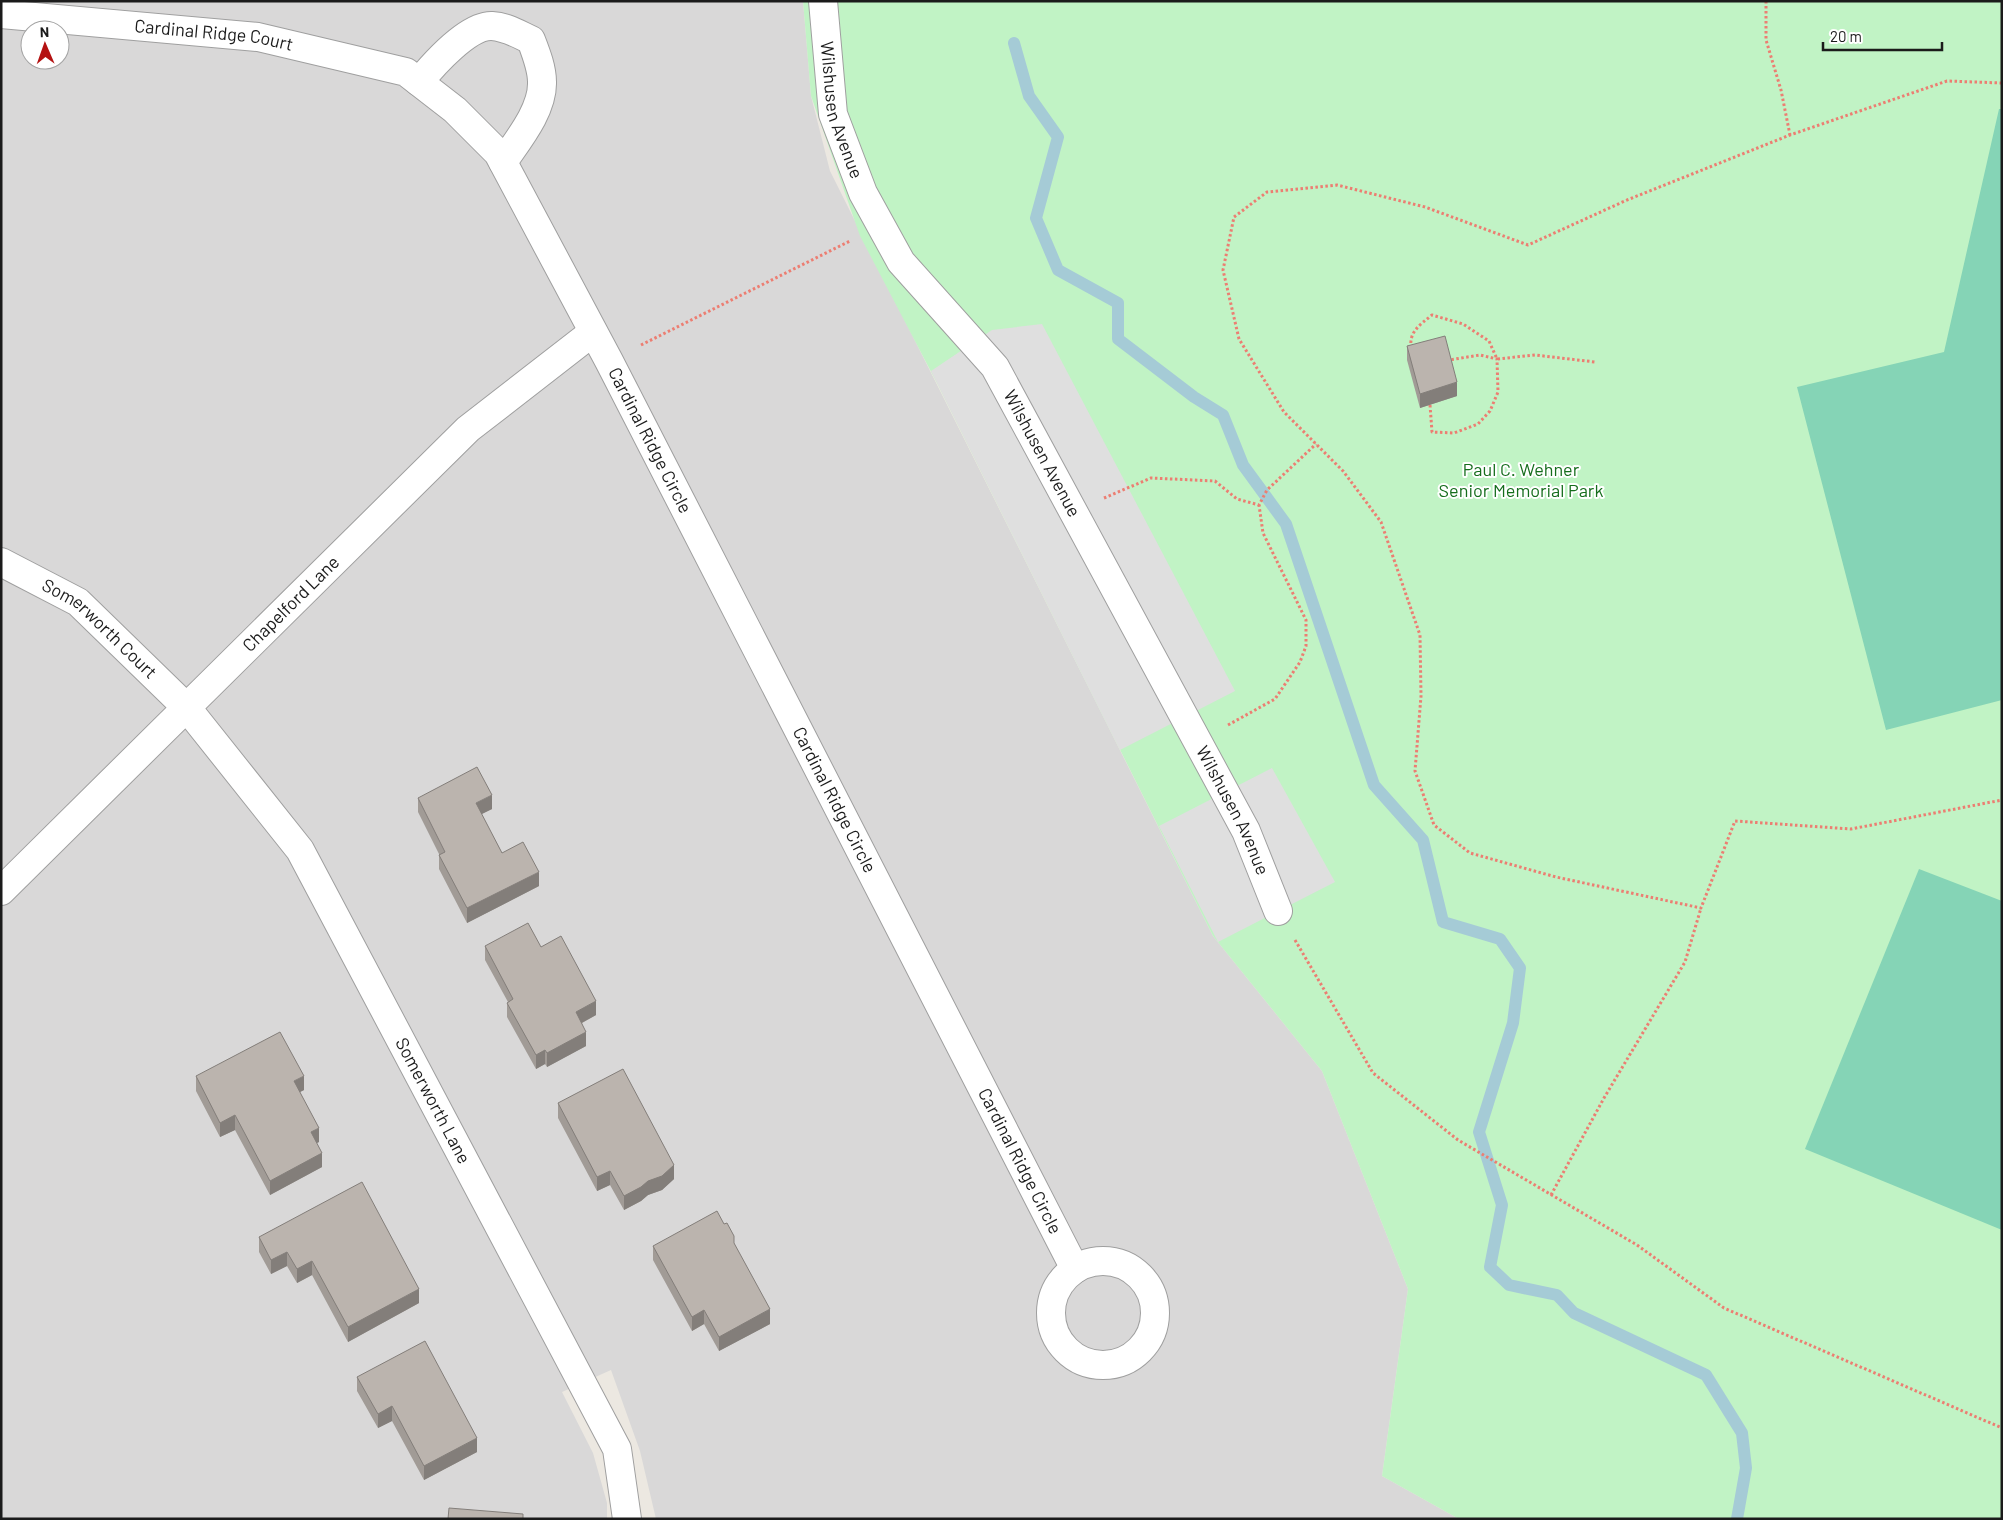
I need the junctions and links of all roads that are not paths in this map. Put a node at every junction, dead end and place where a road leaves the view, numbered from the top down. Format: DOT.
graph roads {
  1 [pos="823,1"];
  2 [pos="1,14"];
  3 [pos="419,82"];
  4 [pos="503,162"];
  5 [pos="593,332"];
  6 [pos="1,562"];
  7 [pos="186,708"];
  8 [pos="1,890"];
  9 [pos="1278,911"];
  10 [pos="1075,1269"];
  11 [pos="627,1519"];
  1 -- 9 [label="street, Wilshusen Avenue"];
  2 -- 3 [label="street, Cardinal Ridge Court"];
  3 -- 4 [label="street, Cardinal Ridge Court"];
  3 -- 4 [label="street"];
  4 -- 5 [label="street, Cardinal Ridge Court"];
  5 -- 7 [label="street, Chapelford Lane"];
  5 -- 10 [label="street, Cardinal Ridge Circle"];
  6 -- 7 [label="street, Somerworth Court"];
  7 -- 8 [label="street, Chapelford Lane"];
  7 -- 11 [label="street, Somerworth Lane"];
}
